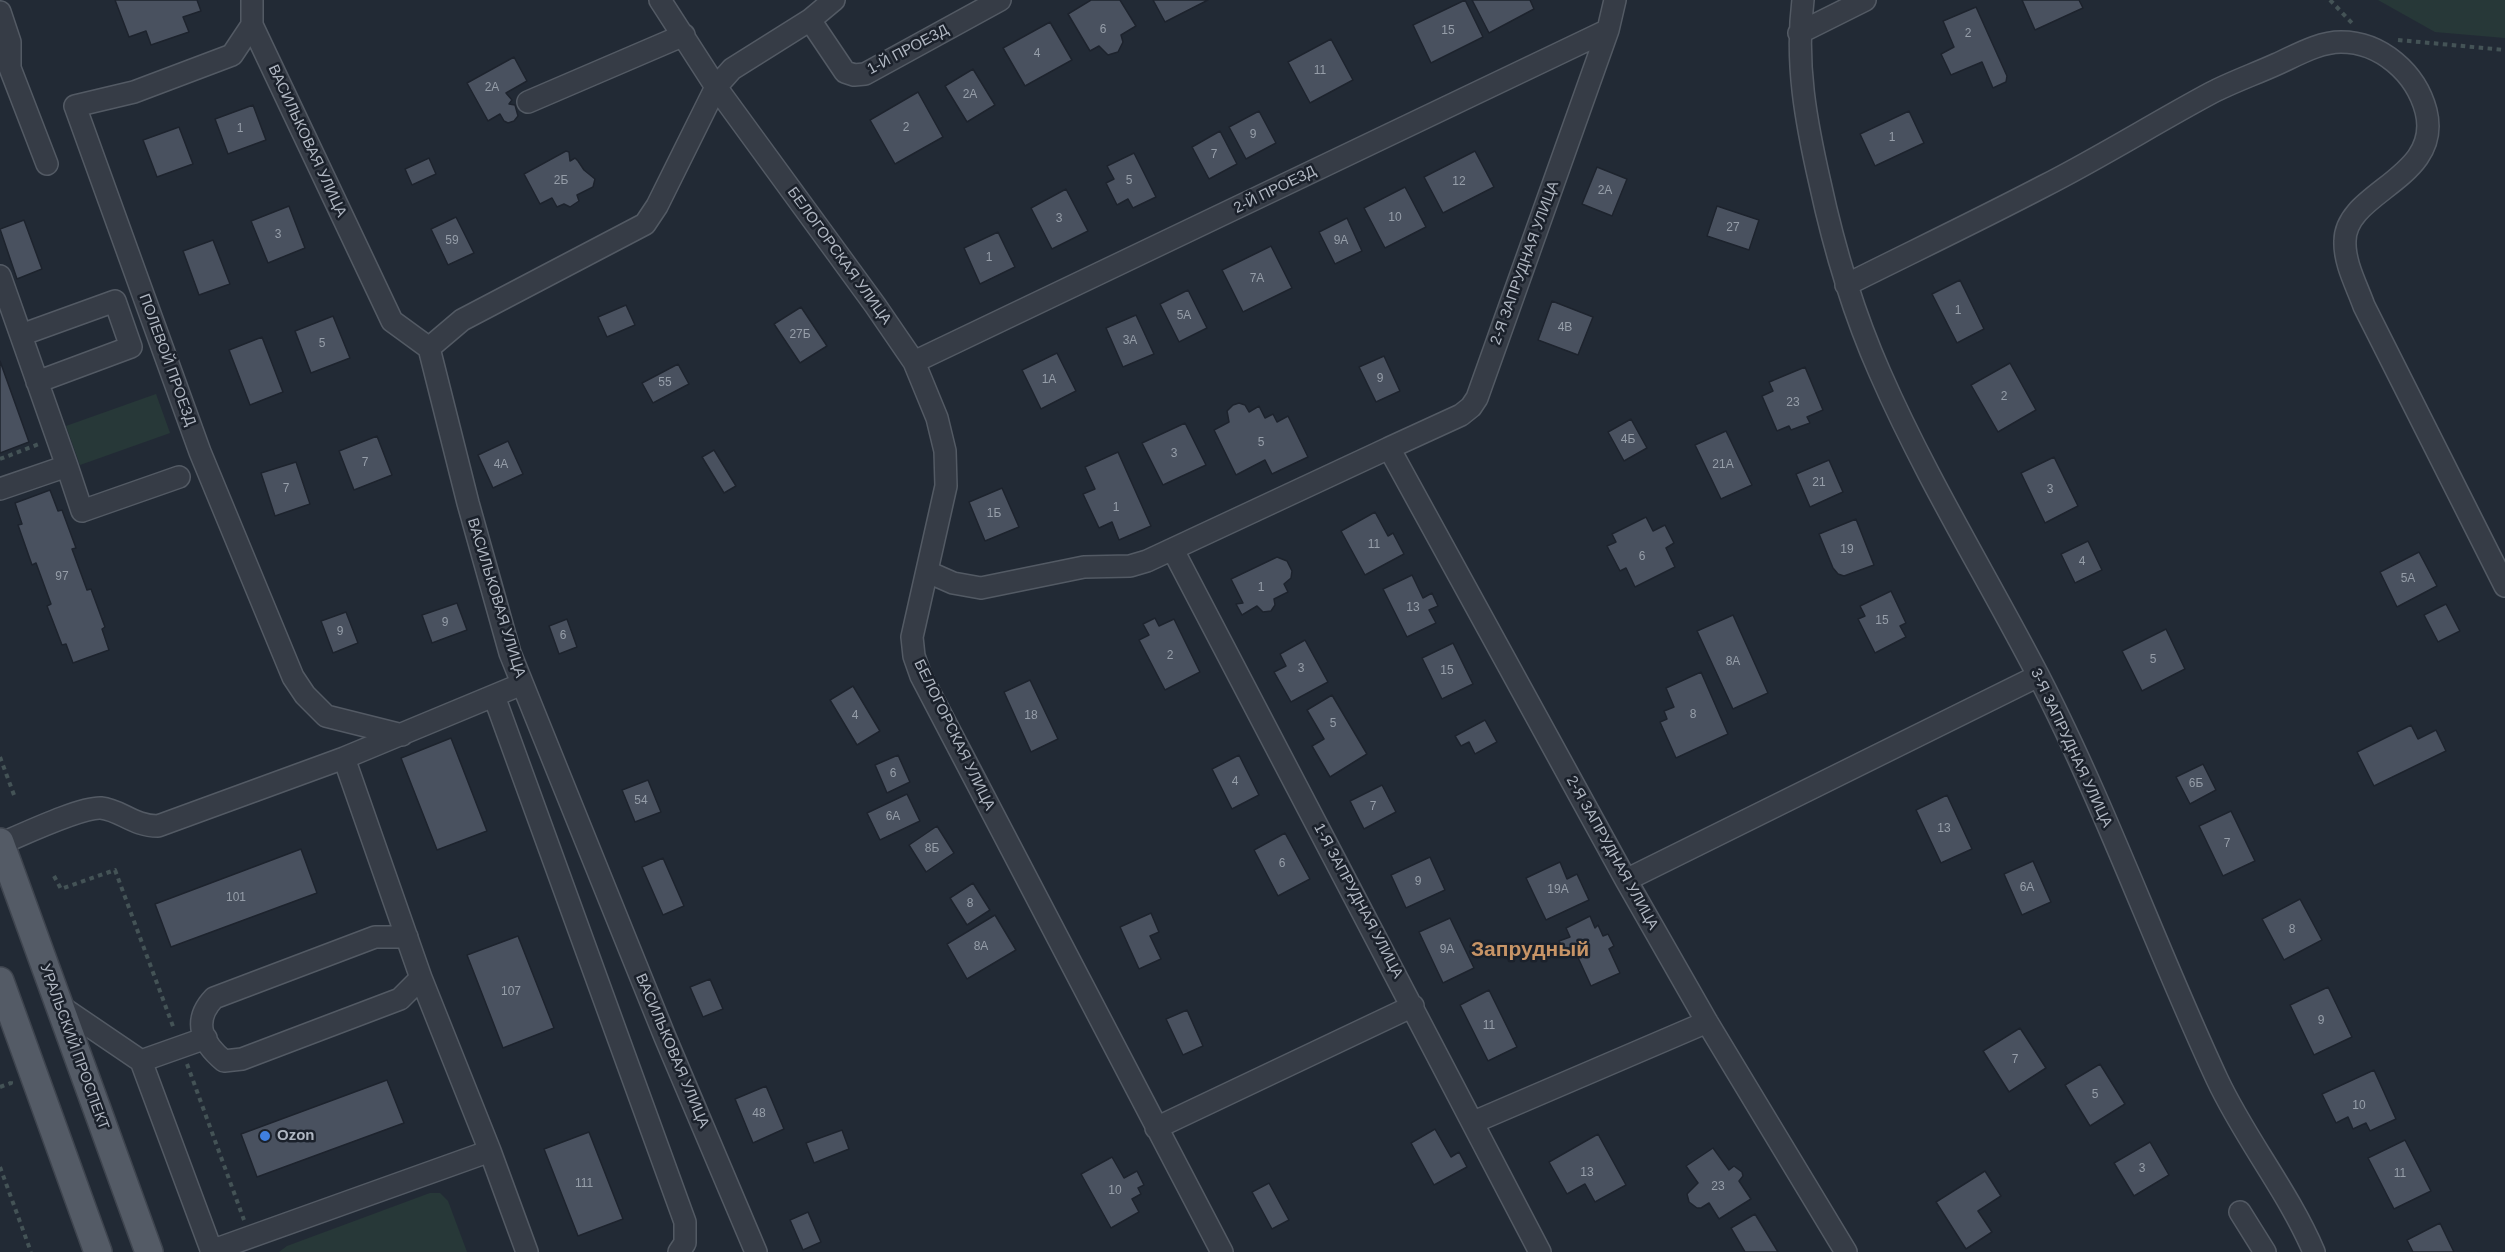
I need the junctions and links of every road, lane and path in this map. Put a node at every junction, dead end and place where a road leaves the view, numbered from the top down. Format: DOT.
graph roads {
  1 [pos="252,0"];
  2 [pos="660,0"];
  3 [pos="834,0"];
  4 [pos="1000,0"];
  5 [pos="1615,0"];
  6 [pos="1803,0"];
  7 [pos="1865,0"];
  8 [pos="2330,0"];
  9 [pos="0,12"];
  10 [pos="810,20"];
  11 [pos="252,25"];
  12 [pos="2357,29"];
  13 [pos="1608,30"];
  14 [pos="1799,33"];
  15 [pos="684,35"];
  16 [pos="2397,40"];
  17 [pos="2505,50"];
  18 [pos="716,87"];
  19 [pos="528,102"];
  20 [pos="47,164"];
  21 [pos="0,276"];
  22 [pos="1846,285"];
  23 [pos="21,335"];
  24 [pos="429,348"];
  25 [pos="914,362"];
  26 [pos="37,382"];
  27 [pos="1389,448"];
  28 [pos="67,466"];
  29 [pos="179,477"];
  30 [pos="0,489"];
  31 [pos="1173,550"];
  32 [pos="928,572"];
  33 [pos="2505,586"];
  34 [pos="2038,676"];
  35 [pos="522,684"];
  36 [pos="494,696"];
  37 [pos="402,735"];
  38 [pos="0,757"];
  39 [pos="344,758"];
  40 [pos="14,795"];
  41 [pos="0,843"];
  42 [pos="115,870"];
  43 [pos="54,876"];
  44 [pos="1626,880"];
  45 [pos="408,937"];
  46 [pos="421,978"];
  47 [pos="0,981"];
  48 [pos="60,1006"];
  49 [pos="1413,1006"];
  50 [pos="1707,1022"];
  51 [pos="206,1038"];
  52 [pos="141,1061"];
  53 [pos="8,1073"];
  54 [pos="0,1087"];
  55 [pos="1474,1122"];
  56 [pos="1156,1128"];
  57 [pos="490,1151"];
  58 [pos="0,1167"];
  59 [pos="2240,1212"];
  60 [pos="212,1251"];
  61 [pos="31,1252"];
  62 [pos="98,1252"];
  63 [pos="149,1252"];
  64 [pos="526,1252"];
  65 [pos="679,1252"];
  66 [pos="756,1252"];
  67 [pos="1222,1252"];
  68 [pos="1540,1252"];
  69 [pos="1846,1252"];
  70 [pos="2265,1252"];
  71 [pos="2314,1252"];
  1 -- 11 [label="street"];
  2 -- 15 [label="street, БЕЛОГОРСКАЯ УЛИЦА"];
  3 -- 10 [label="street"];
  4 -- 10 [label="street, 1-Й ПРОЕЗД"];
  5 -- 13 [label="street"];
  6 -- 14 [label="street, 3-Я ЗАПРУДНАЯ УЛИЦА"];
  7 -- 14 [label="street"];
  8 -- 12 [label="path"];
  9 -- 20 [label="street"];
  10 -- 18 [label="street"];
  11 -- 24 [label="street, ВАСИЛЬКОВАЯ УЛИЦА"];
  11 -- 37 [label="street, ПОЛЕВОЙ ПРОЕЗД"];
  13 -- 25 [label="street, 2-Й ПРОЕЗД"];
  13 -- 27 [label="street, 2-Я ЗАПРУДНАЯ УЛИЦА"];
  14 -- 22 [label="street, 3-Я ЗАПРУДНАЯ УЛИЦА"];
  15 -- 18 [label="street, БЕЛОГОРСКАЯ УЛИЦА"];
  15 -- 19 [label="street"];
  16 -- 17 [label="path"];
  18 -- 24 [label="street"];
  18 -- 25 [label="street, БЕЛОГОРСКАЯ УЛИЦА"];
  21 -- 23 [label="street"];
  22 -- 33 [label="street"];
  22 -- 34 [label="street, 3-Я ЗАПРУДНАЯ УЛИЦА"];
  23 -- 26 [label="street"];
  23 -- 26 [label="street"];
  24 -- 35 [label="street, ВАСИЛЬКОВАЯ УЛИЦА"];
  25 -- 32 [label="street, БЕЛОГОРСКАЯ УЛИЦА"];
  26 -- 28 [label="street"];
  27 -- 31 [label="street, 2-Я ЗАПРУДНАЯ УЛИЦА"];
  27 -- 44 [label="street, 2-Я ЗАПРУДНАЯ УЛИЦА"];
  28 -- 29 [label="street"];
  28 -- 30 [label="street"];
  31 -- 32 [label="street, 2-Я ЗАПРУДНАЯ УЛИЦА"];
  31 -- 49 [label="street, 1-Я ЗАПРУДНАЯ УЛИЦА"];
  32 -- 56 [label="street, БЕЛОГОРСКАЯ УЛИЦА"];
  34 -- 44 [label="street"];
  34 -- 71 [label="street, 3-Я ЗАПРУДНАЯ УЛИЦА"];
  35 -- 36 [label="street"];
  35 -- 66 [label="street, ВАСИЛЬКОВАЯ УЛИЦА"];
  36 -- 37 [label="street"];
  36 -- 65 [label="street"];
  37 -- 39 [label="street"];
  38 -- 40 [label="path"];
  39 -- 41 [label="street"];
  39 -- 45 [label="street"];
  41 -- 48 [label="main road, УРАЛЬСКИЙ ПРОСПЕКТ"];
  42 -- 43 [label="path"];
  44 -- 50 [label="street, 2-Я ЗАПРУДНАЯ УЛИЦА"];
  45 -- 46 [label="street"];
  45 -- 51 [label="street"];
  46 -- 51 [label="street"];
  46 -- 57 [label="street"];
  47 -- 62 [label="main road"];
  48 -- 52 [label="street"];
  48 -- 63 [label="main road, УРАЛЬСКИЙ ПРОСПЕКТ"];
  49 -- 55 [label="street, 1-Я ЗАПРУДНАЯ УЛИЦА"];
  49 -- 56 [label="street"];
  50 -- 55 [label="street"];
  50 -- 69 [label="street, 2-Я ЗАПРУДНАЯ УЛИЦА"];
  51 -- 52 [label="street"];
  52 -- 60 [label="street"];
  53 -- 54 [label="path"];
  55 -- 68 [label="street, 1-Я ЗАПРУДНАЯ УЛИЦА"];
  56 -- 67 [label="street, БЕЛОГОРСКАЯ УЛИЦА"];
  57 -- 60 [label="street"];
  57 -- 64 [label="street"];
  58 -- 61 [label="path"];
  59 -- 70 [label="street"];
}
